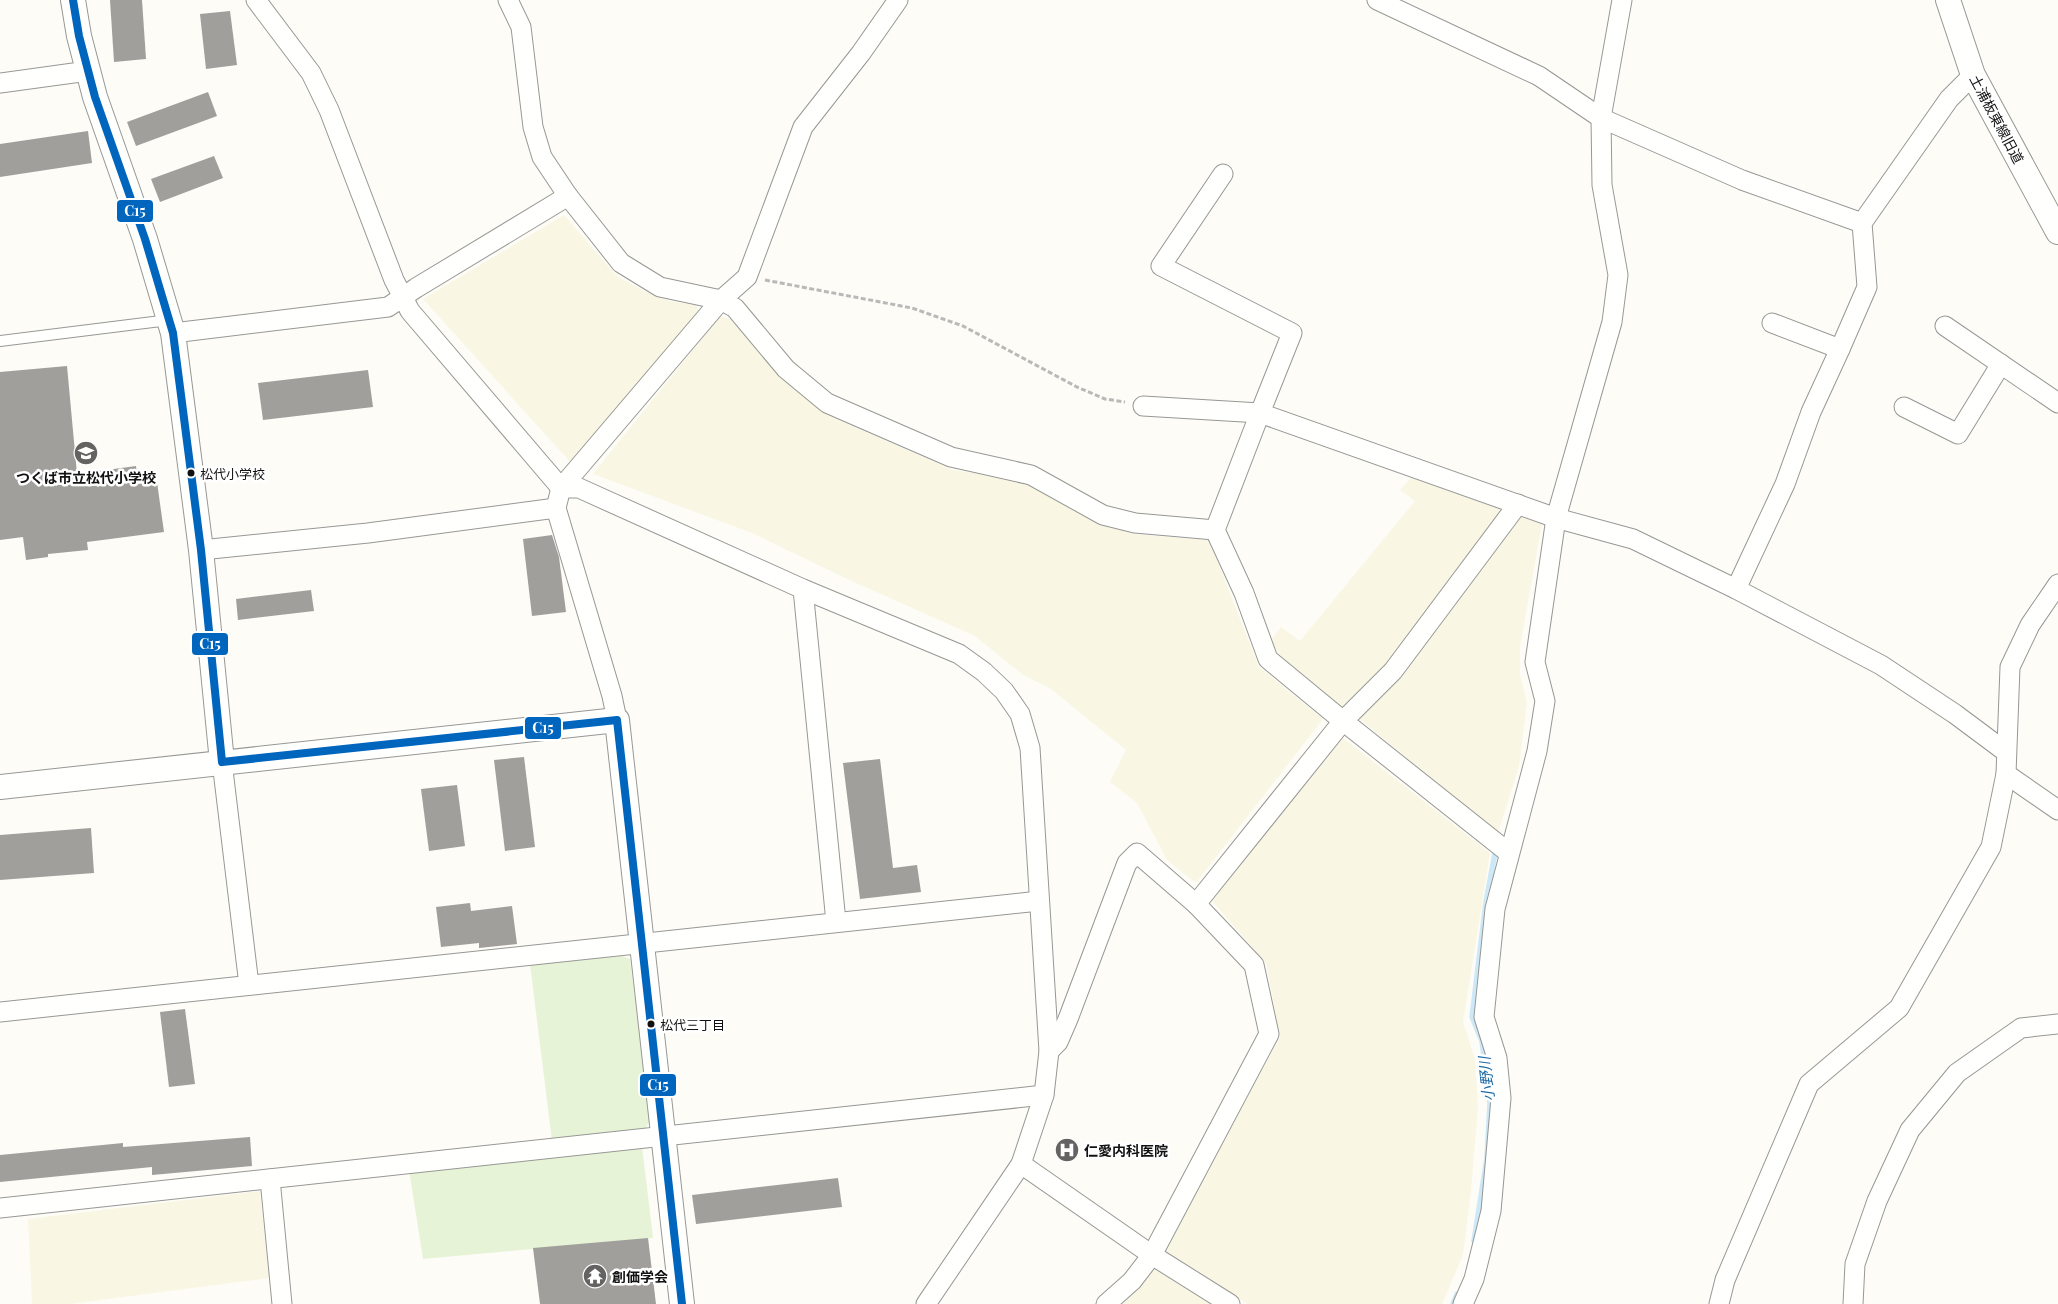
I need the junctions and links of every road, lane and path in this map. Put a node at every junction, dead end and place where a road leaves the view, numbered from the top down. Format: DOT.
graph roads {
  1 [pos="73,0"];
  2 [pos="256,0"];
  3 [pos="508,0"];
  4 [pos="898,0"];
  5 [pos="1376,0"];
  6 [pos="1622,0"];
  7 [pos="1948,0"];
  8 [pos="88,71"];
  9 [pos="1974,76"];
  10 [pos="0,83"];
  11 [pos="1600,118"];
  12 [pos="1223,174"];
  13 [pos="568,196"];
  14 [pos="1862,224"];
  15 [pos="2058,232"];
  16 [pos="747,277"];
  17 [pos="403,298"];
  18 [pos="722,300"];
  19 [pos="1772,323"];
  20 [pos="171,326"];
  21 [pos="1945,326"];
  22 [pos="0,341"];
  23 [pos="1840,349"];
  24 [pos="2000,364"];
  25 [pos="2058,402"];
  26 [pos="1143,406"];
  27 [pos="1904,407"];
  28 [pos="1260,412"];
  29 [pos="561,488"];
  30 [pos="1518,504"];
  31 [pos="556,508"];
  32 [pos="1556,518"];
  33 [pos="1215,530"];
  34 [pos="201,550"];
  35 [pos="2058,584"];
  36 [pos="803,589"];
  37 [pos="1736,589"];
  38 [pos="617,720"];
  39 [pos="1343,721"];
  40 [pos="2006,752"];
  41 [pos="222,762"];
  42 [pos="2006,774"];
  43 [pos="0,787"];
  44 [pos="2058,810"];
  45 [pos="1509,852"];
  46 [pos="1039,901"];
  47 [pos="1196,904"];
  48 [pos="836,922"];
  49 [pos="641,944"];
  50 [pos="249,986"];
  51 [pos="0,1012"];
  52 [pos="2058,1024"];
  53 [pos="1049,1051"];
  54 [pos="1044,1096"];
  55 [pos="663,1138"];
  56 [pos="1021,1164"];
  57 [pos="270,1179"];
  58 [pos="0,1208"];
  59 [pos="1152,1255"];
  60 [pos="282,1304"];
  61 [pos="682,1304"];
  62 [pos="926,1304"];
  63 [pos="1106,1304"];
  64 [pos="1230,1304"];
  65 [pos="1464,1304"];
  66 [pos="1720,1304"];
  67 [pos="1853,1304"];
  1 -- 8 [label="street"];
  2 -- 17 [label="street"];
  3 -- 13 [label="street"];
  4 -- 16 [label="street"];
  5 -- 11 [label="street"];
  6 -- 11 [label="street"];
  7 -- 9 [label="street, 土浦板東線旧道"];
  8 -- 10 [label="street"];
  8 -- 20 [label="street"];
  9 -- 14 [label="street"];
  9 -- 15 [label="street, 土浦板東線旧道"];
  11 -- 14 [label="street"];
  11 -- 32 [label="street"];
  12 -- 28 [label="street"];
  13 -- 17 [label="street"];
  13 -- 18 [label="street"];
  14 -- 23 [label="street"];
  16 -- 18 [label="street"];
  16 -- 26 [label="path"];
  17 -- 20 [label="street"];
  17 -- 29 [label="street"];
  18 -- 29 [label="street"];
  18 -- 33 [label="street"];
  19 -- 23 [label="street"];
  20 -- 22 [label="lane"];
  20 -- 34 [label="street"];
  21 -- 24 [label="street"];
  23 -- 37 [label="street"];
  24 -- 25 [label="street"];
  24 -- 27 [label="street"];
  26 -- 28 [label="street"];
  28 -- 30 [label="street"];
  28 -- 33 [label="street"];
  29 -- 31 [label="street"];
  29 -- 36 [label="street"];
  30 -- 32 [label="street"];
  30 -- 39 [label="street"];
  31 -- 34 [label="street"];
  31 -- 38 [label="street"];
  32 -- 37 [label="street"];
  32 -- 45 [label="street"];
  33 -- 39 [label="street"];
  34 -- 41 [label="street"];
  35 -- 40 [label="street"];
  36 -- 46 [label="street"];
  36 -- 48 [label="street"];
  37 -- 40 [label="street"];
  38 -- 41 [label="street"];
  38 -- 49 [label="street"];
  39 -- 45 [label="street"];
  39 -- 47 [label="street"];
  40 -- 42 [label="street"];
  41 -- 43 [label="street"];
  41 -- 50 [label="street"];
  42 -- 44 [label="street"];
  42 -- 66 [label="street"];
  45 -- 65 [label="street"];
  46 -- 48 [label="street"];
  46 -- 53 [label="street"];
  47 -- 53 [label="street"];
  47 -- 59 [label="street"];
  48 -- 49 [label="street"];
  49 -- 50 [label="street"];
  49 -- 55 [label="street"];
  50 -- 51 [label="street"];
  52 -- 67 [label="street"];
  53 -- 54 [label="street"];
  54 -- 55 [label="street"];
  54 -- 56 [label="street"];
  55 -- 57 [label="street"];
  55 -- 61 [label="street"];
  56 -- 59 [label="street"];
  56 -- 62 [label="street"];
  57 -- 58 [label="street"];
  57 -- 60 [label="street"];
  59 -- 63 [label="street"];
  59 -- 64 [label="street"];
}
